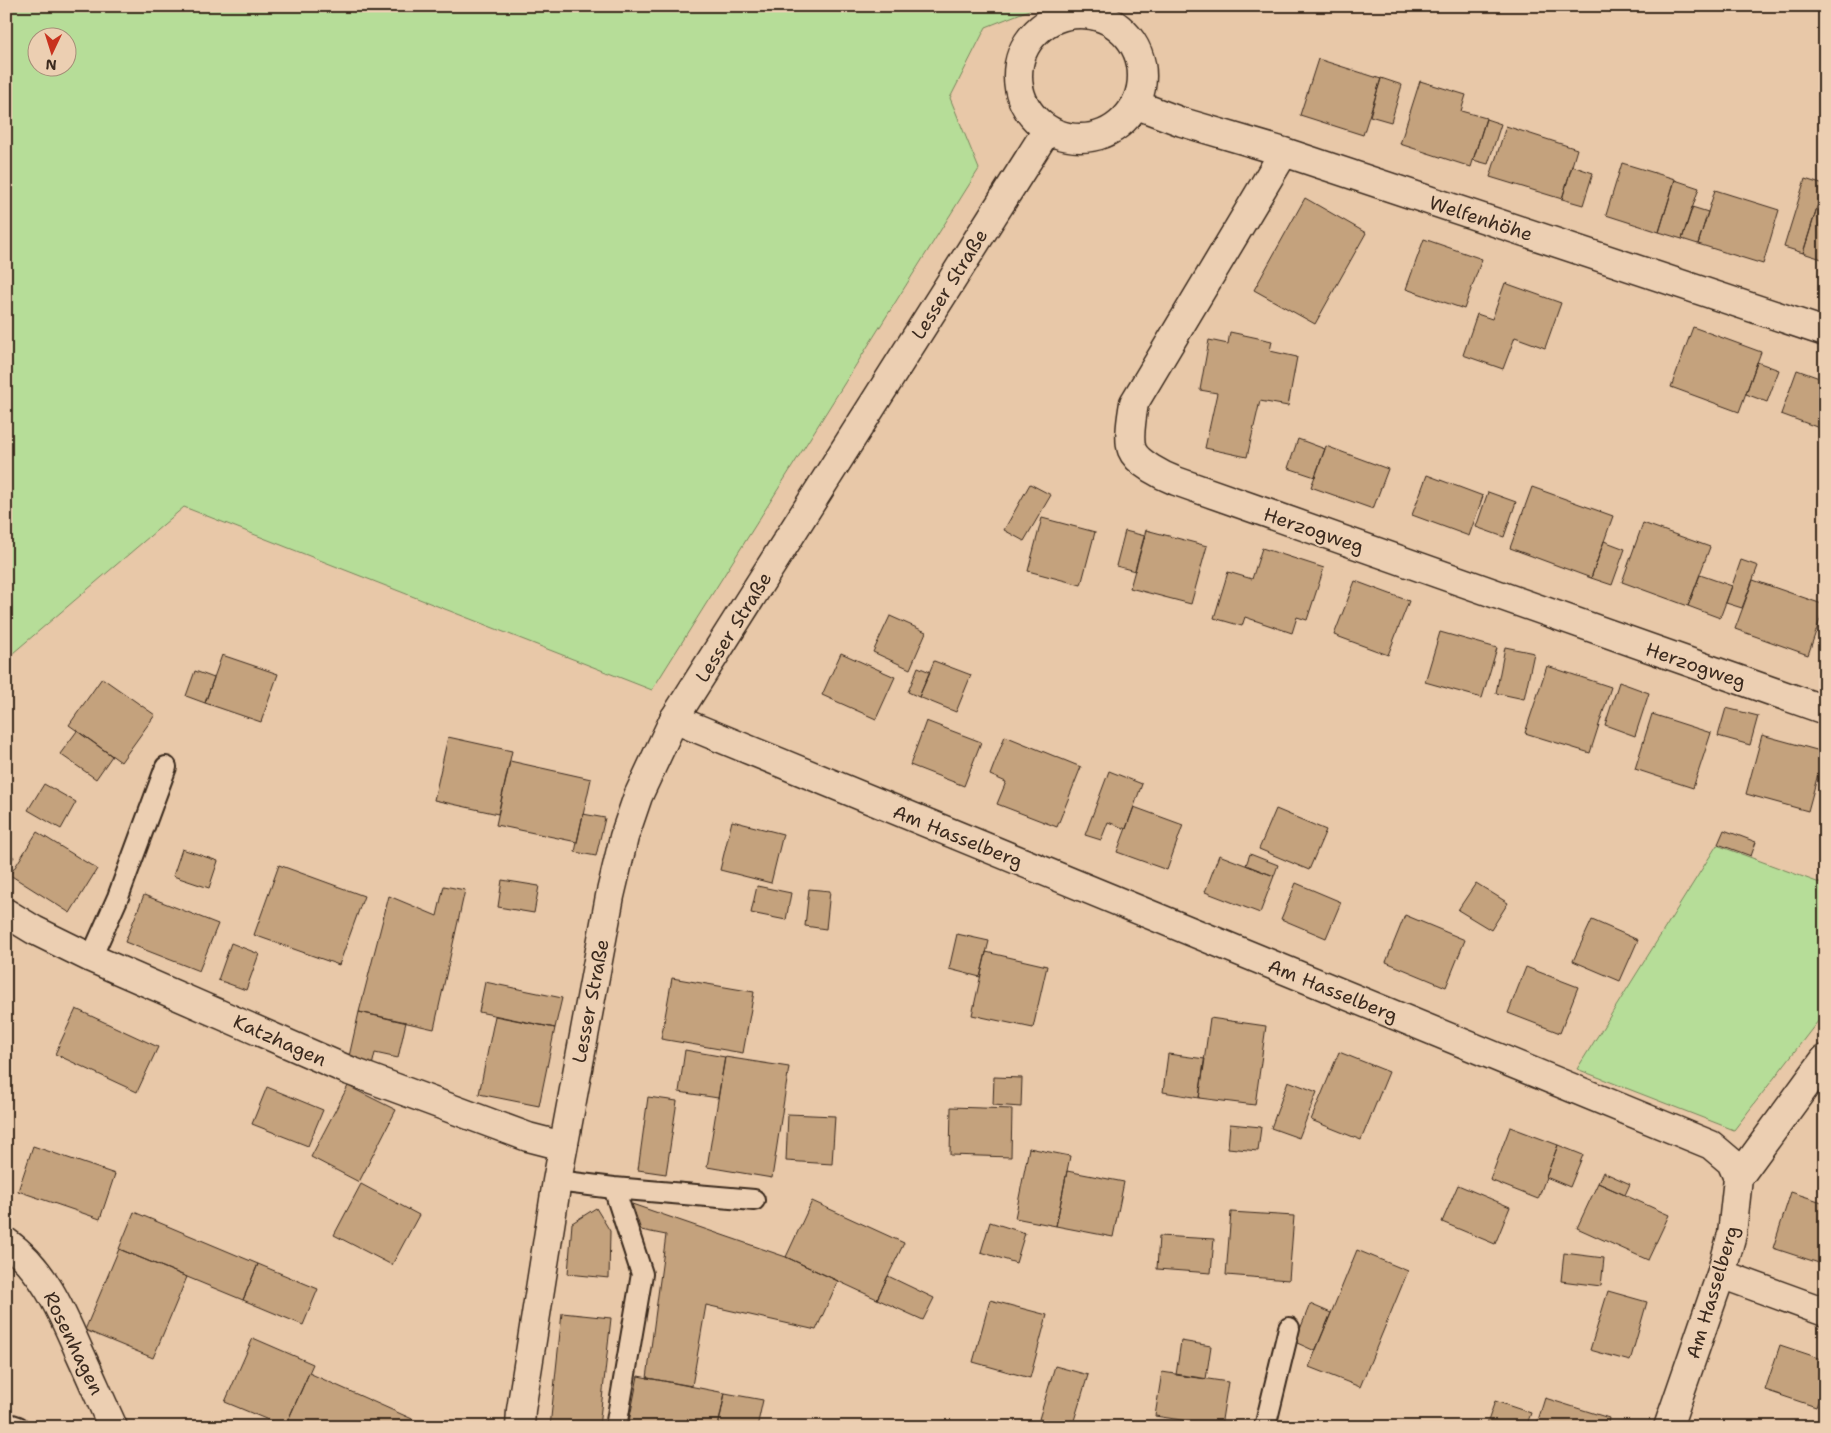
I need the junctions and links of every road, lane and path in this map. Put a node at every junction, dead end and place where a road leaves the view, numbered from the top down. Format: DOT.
graph roads {
  1 [pos="1120,15"];
  2 [pos="1136,105"];
  3 [pos="1047,130"];
  4 [pos="1284,152"];
  5 [pos="1825,332"];
  6 [pos="1825,710"];
  7 [pos="674,719"];
  8 [pos="166,767"];
  9 [pos="6,913"];
  10 [pos="91,958"];
  11 [pos="1825,1059"];
  12 [pos="563,1146"];
  13 [pos="1738,1178"];
  14 [pos="557,1181"];
  15 [pos="614,1188"];
  16 [pos="754,1200"];
  17 [pos="6,1242"];
  18 [pos="1721,1274"];
  19 [pos="1825,1312"];
  20 [pos="1289,1328"];
  21 [pos="6,1423"];
  22 [pos="18,1427"];
  23 [pos="113,1427"];
  24 [pos="520,1427"];
  25 [pos="616,1427"];
  26 [pos="1265,1427"];
  27 [pos="1668,1427"];
  1 -- 2 [label="street"];
  1 -- 3 [label="street"];
  2 -- 3 [label="street"];
  2 -- 4 [label="street, Welfenhöhe"];
  3 -- 7 [label="street, Lesser Straße"];
  4 -- 5 [label="street, Welfenhöhe"];
  4 -- 6 [label="street, Herzogweg"];
  7 -- 12 [label="street, Lesser Straße"];
  7 -- 13 [label="street, Am Hasselberg"];
  8 -- 10 [label="lane"];
  9 -- 10 [label="street, Katzhagen"];
  10 -- 12 [label="street, Katzhagen"];
  11 -- 13 [label="street"];
  12 -- 14 [label="street, Lesser Straße"];
  13 -- 18 [label="street, Am Hasselberg"];
  14 -- 15 [label="lane"];
  14 -- 24 [label="street, Lesser Straße"];
  15 -- 16 [label="lane"];
  15 -- 25 [label="lane"];
  17 -- 23 [label="street, Rosenhagen"];
  18 -- 19 [label="street"];
  18 -- 27 [label="street, Am Hasselberg"];
  20 -- 26 [label="lane"];
  21 -- 22 [label="lane"];
}
